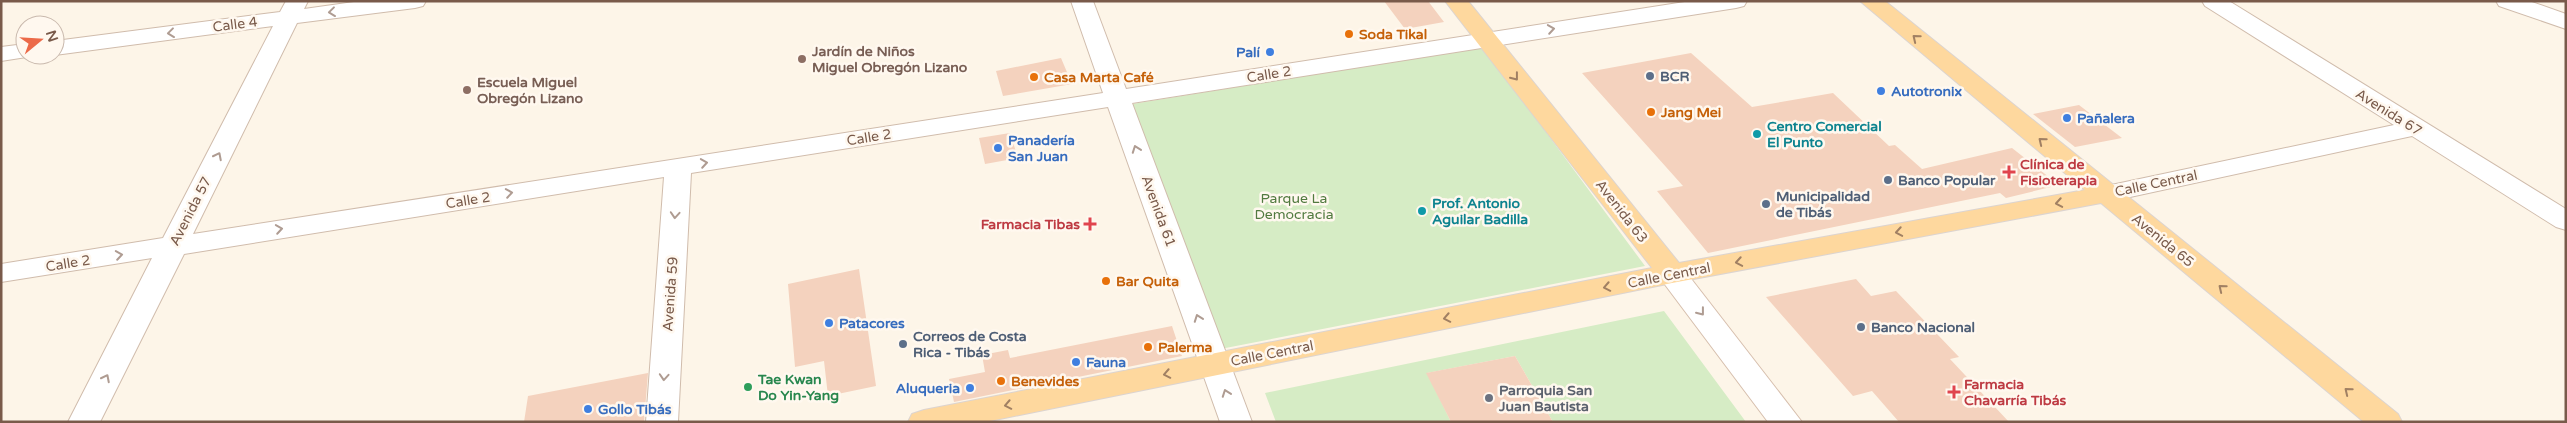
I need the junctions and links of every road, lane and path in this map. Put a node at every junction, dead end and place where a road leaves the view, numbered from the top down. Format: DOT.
graph roads {
  1 [pos="415,1"];
  2 [pos="1082,1"];
  3 [pos="1456,1"];
  4 [pos="1736,1"];
  5 [pos="1871,1"];
  6 [pos="2213,1"];
  7 [pos="2507,1"];
  8 [pos="293,9"];
  9 [pos="2566,22"];
  10 [pos="1485,39"];
  11 [pos="65,46"];
  12 [pos="15,52"];
  13 [pos="1,54"];
  14 [pos="1117,98"];
  15 [pos="2415,128"];
  16 [pos="678,167"];
  17 [pos="2107,194"];
  18 [pos="2566,221"];
  19 [pos="172,246"];
  20 [pos="1,273"];
  21 [pos="1672,274"];
  22 [pos="1215,364"];
  23 [pos="84,422"];
  24 [pos="662,422"];
  25 [pos="924,422"];
  26 [pos="1236,422"];
  27 [pos="1786,422"];
  28 [pos="2386,422"];
  1 -- 8 [label="street, Calle 4, one-way"];
  2 -- 14 [label="street, Avenida 61"];
  3 -- 10 [label="main road, Avenida 63"];
  10 -- 4 [label="street, Calle 2, one-way"];
  17 -- 5 [label="main road, Avenida 65, one-way"];
  6 -- 15 [label="street, Avenida 67"];
  7 -- 9 [label="street"];
  8 -- 11 [label="street, Calle 4, one-way"];
  19 -- 8 [label="street, Avenida 57, one-way"];
  10 -- 14 [label="street, Calle 2"];
  10 -- 21 [label="main road, Avenida 63, one-way"];
  12 -- 13 [label="street"];
  16 -- 14 [label="street, Calle 2, one-way"];
  22 -- 14 [label="street, Avenida 61, one-way"];
  15 -- 17 [label="street, Calle Central"];
  15 -- 18 [label="street, Avenida 67"];
  19 -- 16 [label="street, Calle 2, one-way"];
  16 -- 24 [label="street, Avenida 59, one-way"];
  17 -- 21 [label="main road, Calle Central, one-way"];
  28 -- 17 [label="main road, Avenida 65, one-way"];
  20 -- 19 [label="street, Calle 2, one-way"];
  23 -- 19 [label="street, Avenida 57, one-way"];
  21 -- 22 [label="main road, Calle Central, one-way"];
  21 -- 27 [label="street, Avenida 63, one-way"];
  22 -- 25 [label="main road, Calle Central, one-way"];
  26 -- 22 [label="street, Avenida 61, one-way"];
}
